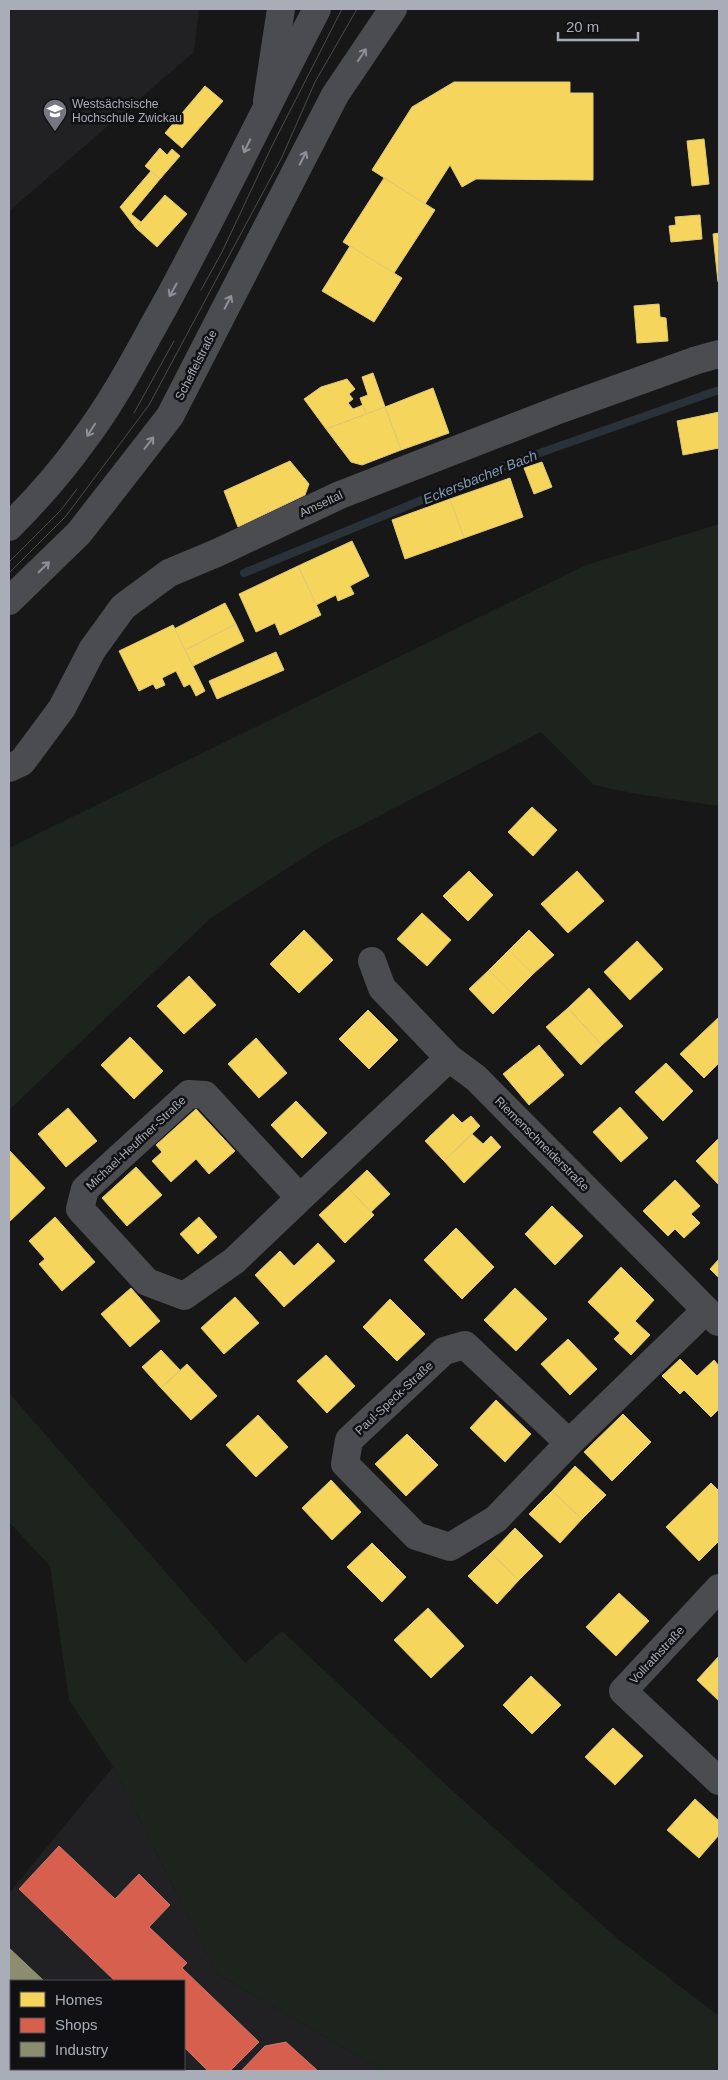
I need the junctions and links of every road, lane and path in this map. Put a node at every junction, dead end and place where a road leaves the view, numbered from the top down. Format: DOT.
graph roads {
  1 [pos="281,9"];
  2 [pos="317,9"];
  3 [pos="393,9"];
  4 [pos="267,106"];
  5 [pos="719,354"];
  6 [pos="9,527"];
  7 [pos="9,601"];
  8 [pos="9,768"];
  9 [pos="372,961"];
  10 [pos="449,1058"];
  11 [pos="300,1198"];
  12 [pos="712,1316"];
  13 [pos="570,1443"];
  14 [pos="719,1588"];
  15 [pos="719,1781"];
  1 -- 4 [label="street"];
  2 -- 4 [label="street"];
  7 -- 3 [label="street, Scheffelstraße, one-way"];
  4 -- 6 [label="street, one-way"];
  5 -- 8 [label="street, Amseltal"];
  9 -- 10 [label="street, Riemenschneiderstraße"];
  10 -- 11 [label="street, Michael-Heuffner-Straße"];
  10 -- 12 [label="street, Riemenschneiderstraße"];
  11 -- 11 [label="street, Michael-Heuffner-Straße"];
  12 -- 13 [label="street, Paul-Speck-Straße"];
  13 -- 13 [label="street, Paul-Speck-Straße"];
  14 -- 15 [label="street, Vollrathstraße"];
}
